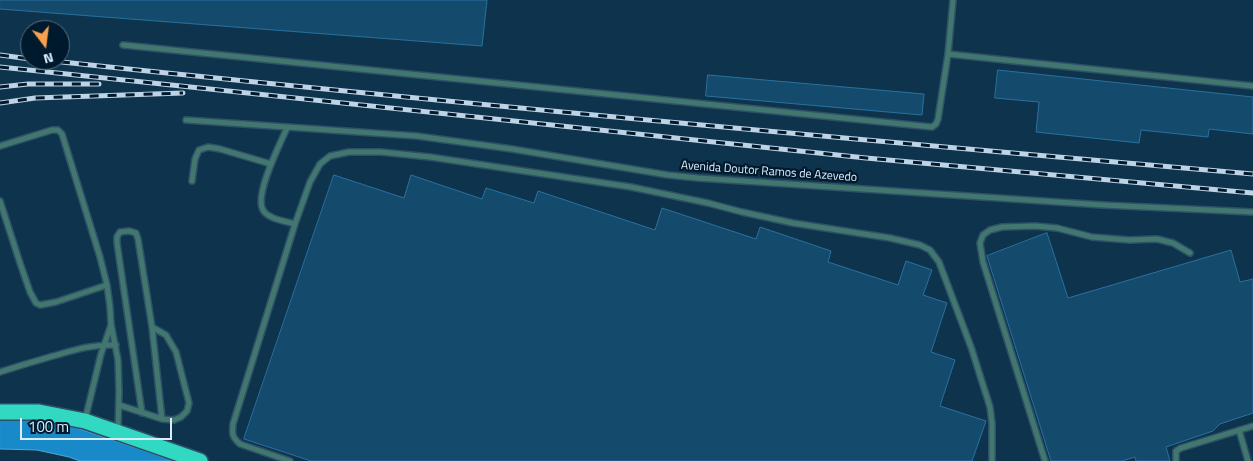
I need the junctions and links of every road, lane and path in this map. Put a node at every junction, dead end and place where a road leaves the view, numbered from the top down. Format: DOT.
graph roads {
  1 [pos="953,0"];
  2 [pos="123,45"];
  3 [pos="948,54"];
  4 [pos="1253,86"];
  5 [pos="186,120"];
  6 [pos="287,128"];
  7 [pos="0,146"];
  8 [pos="272,164"];
  9 [pos="192,181"];
  10 [pos="0,200"];
  11 [pos="1253,212"];
  12 [pos="3,221"];
  13 [pos="295,224"];
  14 [pos="1190,253"];
  15 [pos="106,285"];
  16 [pos="111,324"];
  17 [pos="152,327"];
  18 [pos="103,345"];
  19 [pos="116,345"];
  20 [pos="0,372"];
  21 [pos="119,405"];
  22 [pos="0,412"];
  23 [pos="142,413"];
  24 [pos="162,419"];
  25 [pos="85,420"];
  26 [pos="1253,426"];
  27 [pos="1239,430"];
  28 [pos="118,432"];
  29 [pos="200,461"];
  30 [pos="290,461"];
  31 [pos="992,461"];
  32 [pos="1045,461"];
  33 [pos="1176,461"];
  34 [pos="1248,461"];
  1 -- 3 [label="lane"];
  2 -- 3 [label="lane"];
  3 -- 4 [label="lane"];
  5 -- 6 [label="lane, Avenida Doutor Ramos de Azevedo"];
  6 -- 8 [label="lane"];
  6 -- 11 [label="lane, Avenida Doutor Ramos de Azevedo"];
  7 -- 15 [label="lane"];
  8 -- 9 [label="lane"];
  8 -- 13 [label="lane"];
  10 -- 12 [label="lane"];
  12 -- 15 [label="lane"];
  13 -- 30 [label="lane"];
  13 -- 31 [label="lane"];
  14 -- 32 [label="lane"];
  15 -- 16 [label="lane"];
  16 -- 18 [label="lane"];
  16 -- 19 [label="lane"];
  17 -- 23 [label="lane"];
  17 -- 24 [label="lane"];
  17 -- 24 [label="lane"];
  18 -- 19 [label="lane"];
  18 -- 20 [label="lane"];
  18 -- 25 [label="lane"];
  19 -- 21 [label="lane"];
  21 -- 23 [label="lane"];
  21 -- 28 [label="lane"];
  22 -- 25 [label="highway"];
  23 -- 24 [label="lane"];
  25 -- 28 [label="highway"];
  26 -- 27 [label="lane"];
  27 -- 33 [label="lane"];
  27 -- 34 [label="lane"];
  28 -- 29 [label="highway"];
}
